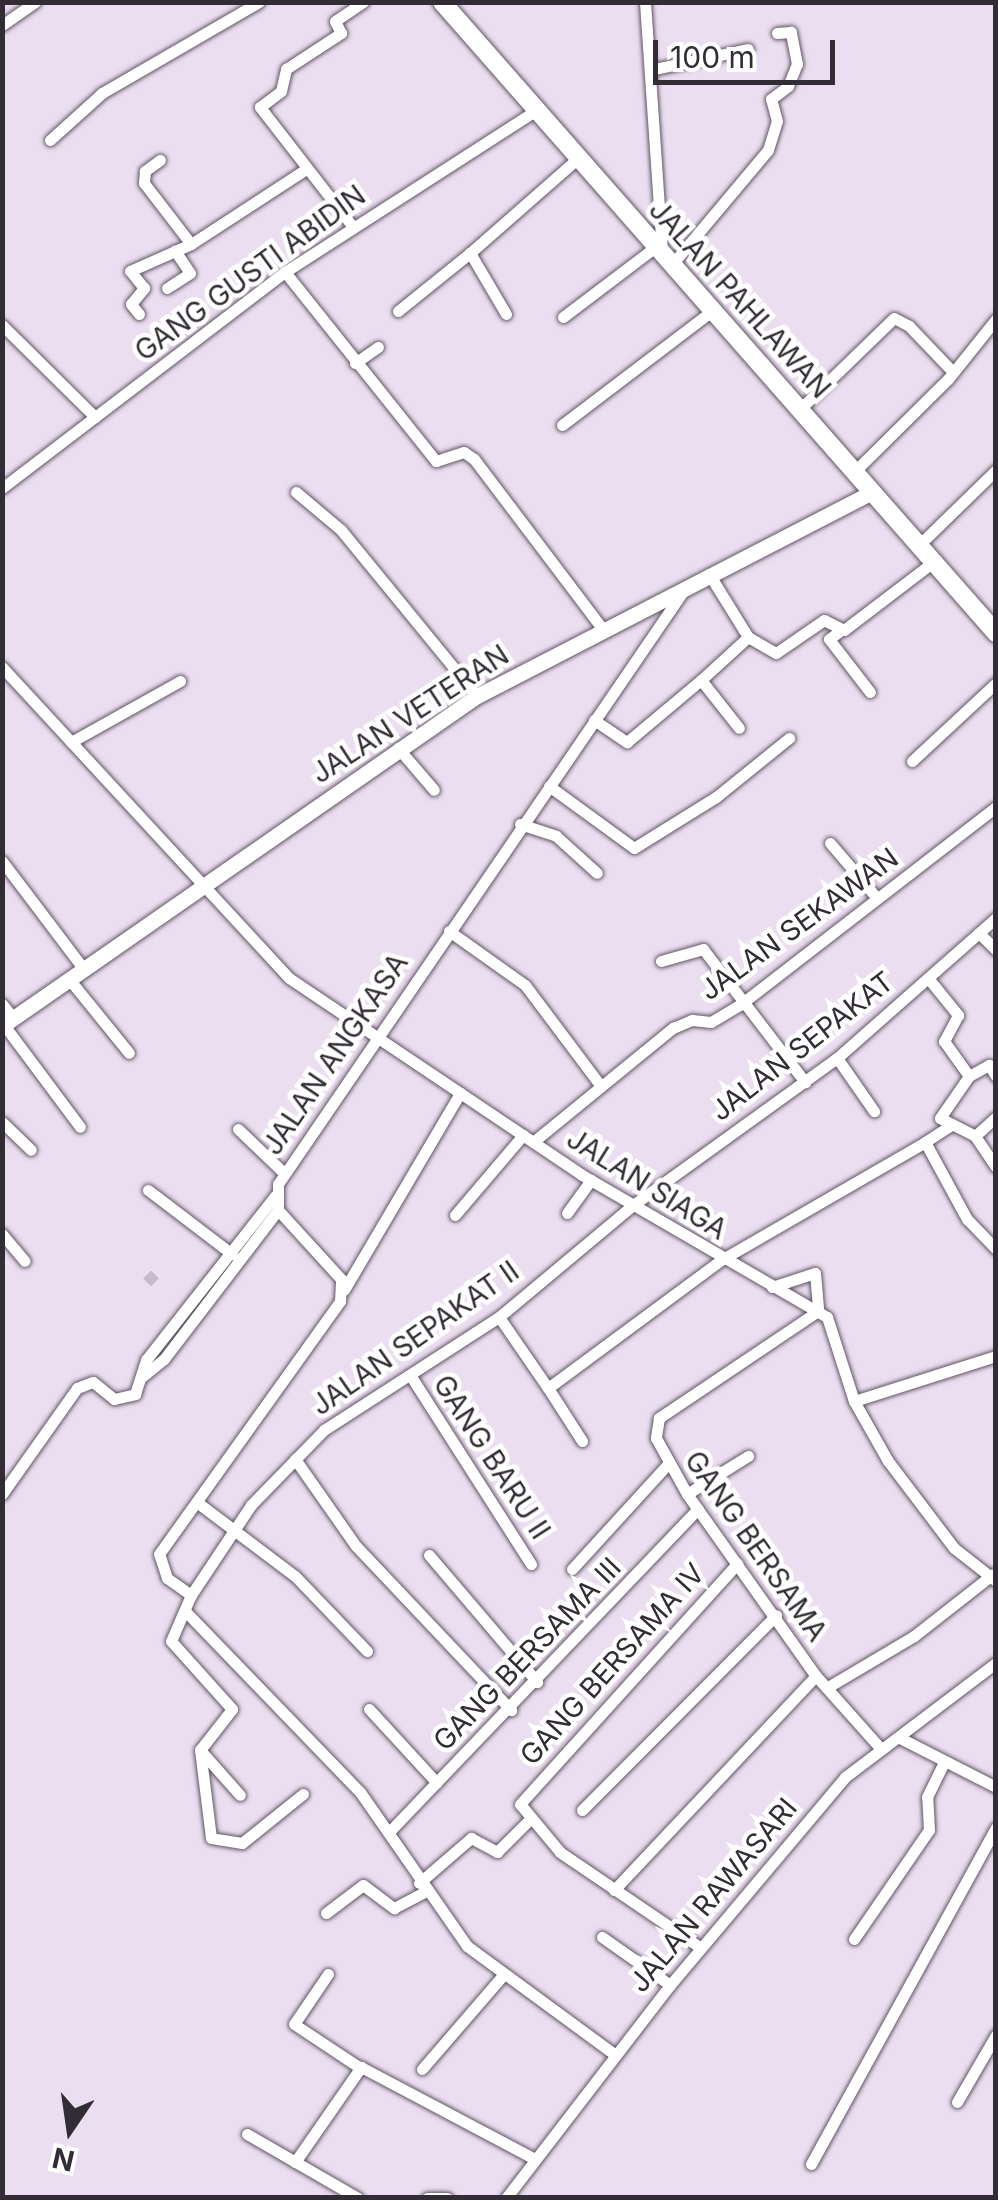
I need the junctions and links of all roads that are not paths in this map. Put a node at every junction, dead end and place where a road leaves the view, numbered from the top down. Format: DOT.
graph roads {
  1 [pos="35,2"];
  2 [pos="259,2"];
  3 [pos="364,2"];
  4 [pos="442,2"];
  5 [pos="645,2"];
  6 [pos="2,25"];
  7 [pos="776,33"];
  8 [pos="748,49"];
  9 [pos="650,70"];
  10 [pos="536,110"];
  11 [pos="50,140"];
  12 [pos="578,158"];
  13 [pos="160,160"];
  14 [pos="303,171"];
  15 [pos="353,227"];
  16 [pos="191,244"];
  17 [pos="175,251"];
  18 [pos="665,252"];
  19 [pos="470,253"];
  20 [pos="285,272"];
  21 [pos="167,288"];
  22 [pos="714,308"];
  23 [pos="398,312"];
  24 [pos="139,314"];
  25 [pos="506,314"];
  26 [pos="563,317"];
  27 [pos="996,318"];
  28 [pos="2,325"];
  29 [pos="378,347"];
  30 [pos="355,363"];
  31 [pos="952,372"];
  32 [pos="801,408"];
  33 [pos="95,417"];
  34 [pos="562,426"];
  35 [pos="856,470"];
  36 [pos="996,470"];
  37 [pos="2,488"];
  38 [pos="296,492"];
  39 [pos="873,492"];
  40 [pos="921,544"];
  41 [pos="936,560"];
  42 [pos="709,574"];
  43 [pos="690,582"];
  44 [pos="601,627"];
  45 [pos="841,630"];
  46 [pos="996,633"];
  47 [pos="748,637"];
  48 [pos="2,667"];
  49 [pos="701,680"];
  50 [pos="180,681"];
  51 [pos="996,684"];
  52 [pos="870,692"];
  53 [pos="476,696"];
  54 [pos="594,720"];
  55 [pos="740,728"];
  56 [pos="788,738"];
  57 [pos="71,742"];
  58 [pos="398,748"];
  59 [pos="912,761"];
  60 [pos="550,786"];
  61 [pos="434,790"];
  62 [pos="996,807"];
  63 [pos="520,824"];
  64 [pos="830,842"];
  65 [pos="2,861"];
  66 [pos="597,873"];
  67 [pos="200,883"];
  68 [pos="877,898"];
  69 [pos="996,918"];
  70 [pos="449,931"];
  71 [pos="980,933"];
  72 [pos="996,950"];
  73 [pos="661,961"];
  74 [pos="83,968"];
  75 [pos="928,978"];
  76 [pos="69,979"];
  77 [pos="2,1004"];
  78 [pos="741,1004"];
  79 [pos="7,1023"];
  80 [pos="377,1041"];
  81 [pos="128,1053"];
  82 [pos="837,1058"];
  83 [pos="993,1068"];
  84 [pos="969,1076"];
  85 [pos="805,1082"];
  86 [pos="600,1085"];
  87 [pos="460,1093"];
  88 [pos="874,1111"];
  89 [pos="996,1117"];
  90 [pos="2,1122"];
  91 [pos="950,1126"];
  92 [pos="80,1127"];
  93 [pos="238,1129"];
  94 [pos="975,1136"];
  95 [pos="528,1138"];
  96 [pos="925,1142"];
  97 [pos="32,1150"];
  98 [pos="996,1167"];
  99 [pos="284,1173"];
  100 [pos="591,1180"];
  101 [pos="148,1190"];
  102 [pos="276,1195"];
  103 [pos="633,1205"];
  104 [pos="278,1210"];
  105 [pos="567,1213"];
  106 [pos="455,1215"];
  107 [pos="2,1234"];
  108 [pos="996,1249"];
  109 [pos="234,1256"];
  110 [pos="721,1260"];
  111 [pos="25,1261"];
  112 [pos="772,1287"];
  113 [pos="342,1294"];
  114 [pos="818,1311"];
  115 [pos="499,1318"];
  116 [pos="996,1356"];
  117 [pos="412,1378"];
  118 [pos="548,1388"];
  119 [pos="854,1401"];
  120 [pos="582,1441"];
  121 [pos="748,1456"];
  122 [pos="296,1459"];
  123 [pos="668,1464"];
  124 [pos="2,1494"];
  125 [pos="687,1494"];
  126 [pos="198,1503"];
  127 [pos="698,1509"];
  128 [pos="235,1526"];
  129 [pos="429,1555"];
  130 [pos="530,1564"];
  131 [pos="737,1564"];
  132 [pos="572,1569"];
  133 [pos="994,1576"];
  134 [pos="191,1595"];
  135 [pos="187,1613"];
  136 [pos="776,1615"];
  137 [pos="367,1651"];
  138 [pos="996,1663"];
  139 [pos="816,1676"];
  140 [pos="537,1682"];
  141 [pos="828,1687"];
  142 [pos="369,1710"];
  143 [pos="511,1710"];
  144 [pos="900,1738"];
  145 [pos="881,1749"];
  146 [pos="200,1750"];
  147 [pos="944,1764"];
  148 [pos="437,1782"];
  149 [pos="996,1786"];
  150 [pos="240,1794"];
  151 [pos="303,1794"];
  152 [pos="582,1810"];
  153 [pos="530,1819"];
  154 [pos="996,1827"];
  155 [pos="388,1832"];
  156 [pos="422,1888"];
  157 [pos="614,1890"];
  158 [pos="326,1914"];
  159 [pos="602,1937"];
  160 [pos="854,1939"];
  161 [pos="701,1948"];
  162 [pos="328,1974"];
  163 [pos="503,1975"];
  164 [pos="670,1985"];
  165 [pos="996,2035"];
  166 [pos="614,2054"];
  167 [pos="360,2067"];
  168 [pos="422,2068"];
  169 [pos="957,2102"];
  170 [pos="247,2134"];
  171 [pos="535,2160"];
  172 [pos="294,2162"];
  173 [pos="811,2164"];
  174 [pos="358,2198"];
  175 [pos="427,2198"];
  176 [pos="447,2198"];
  177 [pos="506,2198"];
  1 -- 6 [label="street"];
  2 -- 11 [label="street"];
  3 -- 14 [label="street"];
  4 -- 10 [label="main road, JALAN PAHLAWAN"];
  5 -- 9 [label="street"];
  7 -- 18 [label="street"];
  8 -- 9 [label="street"];
  9 -- 18 [label="street"];
  10 -- 12 [label="main road, JALAN PAHLAWAN"];
  10 -- 15 [label="street, GANG GUSTI ABIDIN"];
  12 -- 18 [label="main road, JALAN PAHLAWAN"];
  12 -- 19 [label="street"];
  13 -- 16 [label="street"];
  14 -- 15 [label="street"];
  14 -- 16 [label="street"];
  15 -- 20 [label="street, GANG GUSTI ABIDIN"];
  16 -- 17 [label="street"];
  17 -- 21 [label="street"];
  17 -- 24 [label="street"];
  18 -- 22 [label="main road, JALAN PAHLAWAN"];
  18 -- 26 [label="street"];
  19 -- 23 [label="street"];
  19 -- 25 [label="street"];
  20 -- 30 [label="street"];
  20 -- 33 [label="street, GANG GUSTI ABIDIN"];
  22 -- 32 [label="main road, JALAN PAHLAWAN"];
  22 -- 34 [label="street"];
  27 -- 31 [label="street"];
  28 -- 33 [label="street"];
  29 -- 30 [label="street"];
  30 -- 44 [label="street"];
  31 -- 32 [label="street"];
  31 -- 35 [label="street"];
  32 -- 35 [label="main road, JALAN PAHLAWAN"];
  33 -- 37 [label="street, GANG GUSTI ABIDIN"];
  35 -- 39 [label="main road, JALAN PAHLAWAN"];
  36 -- 40 [label="street"];
  38 -- 53 [label="street"];
  39 -- 40 [label="main road, JALAN PAHLAWAN"];
  39 -- 42 [label="street, JALAN VETERAN"];
  40 -- 41 [label="main road, JALAN PAHLAWAN"];
  41 -- 45 [label="street"];
  41 -- 46 [label="main road, JALAN PAHLAWAN"];
  42 -- 43 [label="street, JALAN VETERAN"];
  42 -- 47 [label="street"];
  43 -- 44 [label="street, JALAN VETERAN"];
  43 -- 54 [label="street, JALAN ANGKASA"];
  44 -- 53 [label="street, JALAN VETERAN"];
  45 -- 47 [label="street"];
  45 -- 52 [label="street"];
  47 -- 49 [label="street"];
  48 -- 57 [label="street, JALAN SIAGA"];
  49 -- 54 [label="street"];
  49 -- 55 [label="street"];
  50 -- 57 [label="street"];
  51 -- 59 [label="street"];
  53 -- 58 [label="street, JALAN VETERAN"];
  54 -- 60 [label="street, JALAN ANGKASA"];
  56 -- 60 [label="street"];
  57 -- 67 [label="street, JALAN SIAGA"];
  58 -- 61 [label="street"];
  58 -- 67 [label="street, JALAN VETERAN"];
  60 -- 63 [label="street, JALAN ANGKASA"];
  62 -- 68 [label="street, JALAN SEKAWAN"];
  63 -- 66 [label="street"];
  63 -- 70 [label="street, JALAN ANGKASA"];
  64 -- 68 [label="street"];
  65 -- 74 [label="street"];
  67 -- 74 [label="street, JALAN VETERAN"];
  67 -- 80 [label="street, JALAN SIAGA"];
  68 -- 78 [label="street, JALAN SEKAWAN"];
  69 -- 71 [label="street, JALAN SEPAKAT"];
  70 -- 80 [label="street, JALAN ANGKASA"];
  70 -- 86 [label="street"];
  71 -- 72 [label="street"];
  71 -- 75 [label="street, JALAN SEPAKAT"];
  73 -- 78 [label="street"];
  74 -- 76 [label="street, JALAN VETERAN"];
  75 -- 82 [label="street, JALAN SEPAKAT"];
  75 -- 84 [label="street"];
  76 -- 79 [label="street, JALAN VETERAN"];
  76 -- 81 [label="street"];
  77 -- 79 [label="street"];
  78 -- 85 [label="street"];
  78 -- 86 [label="street, JALAN SEKAWAN"];
  79 -- 92 [label="street"];
  80 -- 87 [label="street, JALAN SIAGA"];
  80 -- 99 [label="street, JALAN ANGKASA"];
  82 -- 85 [label="street, JALAN SEPAKAT"];
  82 -- 88 [label="street"];
  83 -- 84 [label="street"];
  84 -- 91 [label="street"];
  85 -- 103 [label="street, JALAN SEPAKAT"];
  86 -- 95 [label="street, JALAN SEKAWAN"];
  87 -- 95 [label="street, JALAN SIAGA"];
  87 -- 113 [label="street"];
  89 -- 94 [label="street"];
  90 -- 97 [label="street"];
  91 -- 94 [label="street"];
  91 -- 96 [label="street"];
  93 -- 99 [label="street"];
  94 -- 98 [label="street"];
  95 -- 100 [label="street, JALAN SIAGA"];
  95 -- 106 [label="street, JALAN SEKAWAN"];
  96 -- 108 [label="street"];
  96 -- 110 [label="street"];
  99 -- 102 [label="street, JALAN ANGKASA"];
  100 -- 103 [label="street, JALAN SIAGA"];
  100 -- 105 [label="street"];
  101 -- 109 [label="street"];
  102 -- 104 [label="street, JALAN ANGKASA"];
  102 -- 109 [label="street"];
  103 -- 110 [label="street, JALAN SIAGA"];
  103 -- 115 [label="street, JALAN SEPAKAT II"];
  104 -- 109 [label="street"];
  104 -- 113 [label="street"];
  107 -- 111 [label="street"];
  109 -- 124 [label="street"];
  110 -- 112 [label="street, JALAN SIAGA"];
  110 -- 118 [label="street"];
  112 -- 114 [label="street, JALAN SIAGA"];
  112 -- 114 [label="street"];
  113 -- 126 [label="street"];
  114 -- 119 [label="street"];
  114 -- 123 [label="street, GANG BERSAMA"];
  115 -- 117 [label="street, JALAN SEPAKAT II"];
  115 -- 118 [label="street"];
  116 -- 119 [label="street"];
  117 -- 122 [label="street, JALAN SEPAKAT II"];
  117 -- 130 [label="street, GANG BARU II"];
  118 -- 120 [label="street"];
  119 -- 133 [label="street"];
  121 -- 125 [label="street"];
  122 -- 128 [label="street, JALAN SEPAKAT II"];
  122 -- 143 [label="street"];
  123 -- 125 [label="street, GANG BERSAMA"];
  123 -- 132 [label="street"];
  125 -- 127 [label="street, GANG BERSAMA"];
  126 -- 128 [label="street"];
  126 -- 134 [label="street"];
  127 -- 131 [label="street, GANG BERSAMA"];
  127 -- 140 [label="street, GANG BERSAMA III"];
  128 -- 134 [label="street, JALAN SEPAKAT II"];
  128 -- 137 [label="street"];
  129 -- 140 [label="street"];
  131 -- 136 [label="street, GANG BERSAMA"];
  131 -- 153 [label="street, GANG BERSAMA IV"];
  133 -- 141 [label="street"];
  134 -- 135 [label="street, JALAN SEPAKAT II"];
  135 -- 146 [label="street, JALAN SEPAKAT II"];
  135 -- 155 [label="street"];
  136 -- 139 [label="street, GANG BERSAMA"];
  136 -- 152 [label="street"];
  138 -- 144 [label="street, JALAN RAWASARI"];
  139 -- 141 [label="street, GANG BERSAMA"];
  139 -- 157 [label="street"];
  140 -- 143 [label="street, GANG BERSAMA III"];
  141 -- 145 [label="street, GANG BERSAMA"];
  142 -- 148 [label="street"];
  143 -- 148 [label="street, GANG BERSAMA III"];
  144 -- 145 [label="street, JALAN RAWASARI"];
  144 -- 147 [label="street"];
  145 -- 161 [label="street, JALAN RAWASARI"];
  146 -- 150 [label="street"];
  146 -- 151 [label="street"];
  147 -- 149 [label="street"];
  147 -- 160 [label="street"];
  148 -- 155 [label="street, GANG BERSAMA III"];
  153 -- 156 [label="street"];
  153 -- 157 [label="street"];
  154 -- 173 [label="street"];
  155 -- 156 [label="street"];
  156 -- 158 [label="street"];
  156 -- 163 [label="street"];
  157 -- 161 [label="street"];
  159 -- 164 [label="street"];
  161 -- 164 [label="street, JALAN RAWASARI"];
  162 -- 167 [label="street"];
  163 -- 166 [label="street"];
  163 -- 168 [label="street"];
  164 -- 166 [label="street, JALAN RAWASARI"];
  165 -- 169 [label="street"];
  166 -- 171 [label="street, JALAN RAWASARI"];
  167 -- 171 [label="street"];
  167 -- 172 [label="street"];
  170 -- 172 [label="street"];
  171 -- 177 [label="street, JALAN RAWASARI"];
  172 -- 174 [label="street"];
  175 -- 176 [label="street"];
}
